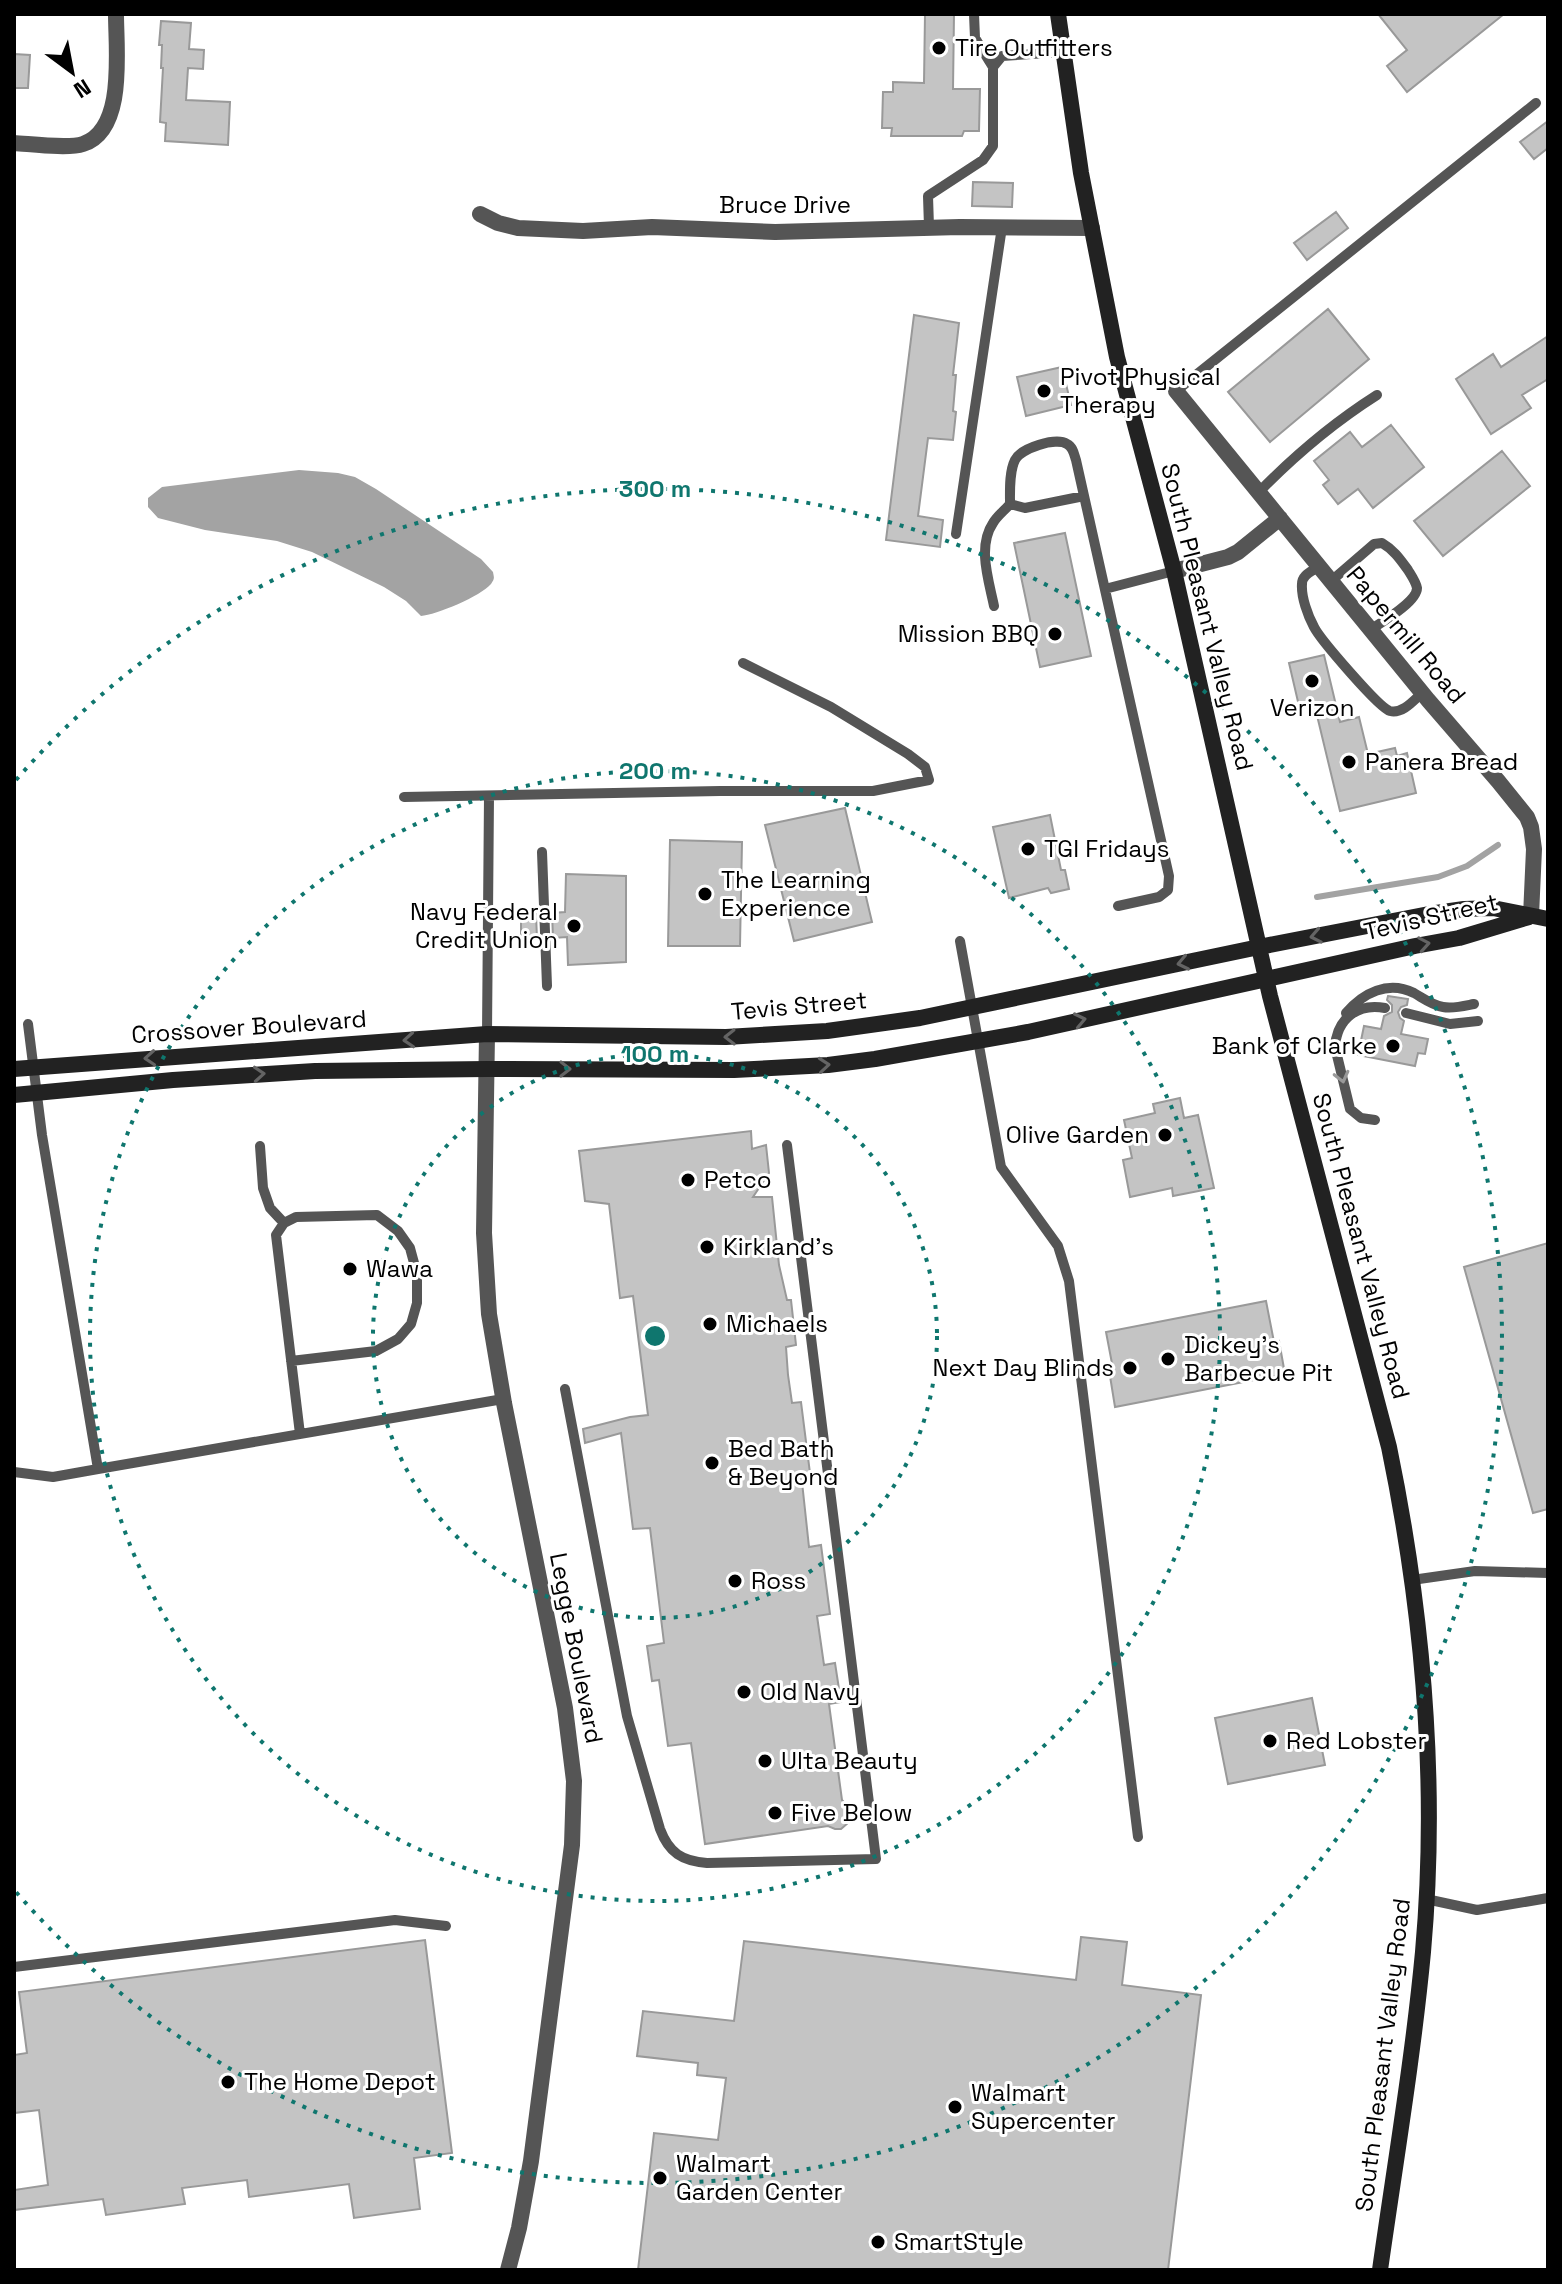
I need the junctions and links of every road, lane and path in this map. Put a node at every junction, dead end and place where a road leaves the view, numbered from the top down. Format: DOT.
graph roads {
  1 [pos="116,14"];
  2 [pos="974,14"];
  3 [pos="1058,14"];
  4 [pos="1063,52"];
  5 [pos="993,67"];
  6 [pos="1536,103"];
  7 [pos="14,143"];
  8 [pos="480,214"];
  9 [pos="929,227"];
  10 [pos="1002,227"];
  11 [pos="1092,228"];
  12 [pos="1176,391"];
  13 [pos="1377,395"];
  14 [pos="1258,493"];
  15 [pos="1084,496"];
  16 [pos="1010,504"];
  17 [pos="1280,518"];
  18 [pos="956,534"];
  19 [pos="1318,567"];
  20 [pos="1174,571"];
  21 [pos="1330,582"];
  22 [pos="1105,589"];
  23 [pos="994,606"];
  24 [pos="1370,630"];
  25 [pos="743,663"];
  26 [pos="1422,693"];
  27 [pos="489,796"];
  28 [pos="404,797"];
  29 [pos="542,852"];
  30 [pos="1118,906"];
  31 [pos="1540,918"];
  32 [pos="960,941"];
  33 [pos="1259,947"];
  34 [pos="1266,979"];
  35 [pos="547,986"];
  36 [pos="1474,1004"];
  37 [pos="973,1006"];
  38 [pos="1385,1008"];
  39 [pos="1406,1013"];
  40 [pos="1478,1021"];
  41 [pos="28,1024"];
  42 [pos="1340,1025"];
  43 [pos="487,1034"];
  44 [pos="979,1041"];
  45 [pos="33,1067"];
  46 [pos="14,1069"];
  47 [pos="487,1069"];
  48 [pos="36,1092"];
  49 [pos="14,1095"];
  50 [pos="1375,1120"];
  51 [pos="787,1145"];
  52 [pos="260,1146"];
  53 [pos="284,1223"];
  54 [pos="291,1361"];
  55 [pos="565,1389"];
  56 [pos="503,1399"];
  57 [pos="300,1434"];
  58 [pos="98,1469"];
  59 [pos="14,1472"];
  60 [pos="1548,1573"];
  61 [pos="1412,1580"];
  62 [pos="1138,1837"];
  63 [pos="1548,1898"];
  64 [pos="1426,1899"];
  65 [pos="446,1926"];
  66 [pos="14,1967"];
  67 [pos="508,2270"];
  68 [pos="1380,2270"];
  1 -- 7 [label="street"];
  2 -- 5 [label="lane"];
  3 -- 4 [label="main road, South Pleasant Valley Road"];
  4 -- 5 [label="lane"];
  4 -- 11 [label="main road, South Pleasant Valley Road"];
  5 -- 9 [label="lane"];
  6 -- 12 [label="lane"];
  8 -- 9 [label="street, Bruce Drive"];
  9 -- 10 [label="street, Bruce Drive"];
  10 -- 11 [label="street, Bruce Drive"];
  10 -- 18 [label="lane"];
  11 -- 20 [label="main road, South Pleasant Valley Road"];
  12 -- 14 [label="street, Papermill Road"];
  13 -- 14 [label="lane"];
  14 -- 17 [label="street, Papermill Road"];
  15 -- 16 [label="lane"];
  15 -- 16 [label="lane"];
  15 -- 22 [label="lane"];
  16 -- 23 [label="lane"];
  17 -- 19 [label="street, Papermill Road"];
  17 -- 20 [label="street"];
  19 -- 21 [label="street, Papermill Road"];
  19 -- 26 [label="lane"];
  20 -- 22 [label="lane"];
  20 -- 33 [label="main road, South Pleasant Valley Road"];
  21 -- 24 [label="street, Papermill Road"];
  21 -- 24 [label="lane"];
  22 -- 30 [label="lane"];
  24 -- 26 [label="street, Papermill Road"];
  25 -- 27 [label="lane"];
  26 -- 31 [label="street, Papermill Road"];
  27 -- 28 [label="lane"];
  27 -- 43 [label="lane"];
  29 -- 35 [label="lane"];
  31 -- 33 [label="main road, Tevis Street, one-way"];
  34 -- 31 [label="main road, Tevis Street, one-way"];
  32 -- 37 [label="lane"];
  33 -- 34 [label="main road, South Pleasant Valley Road"];
  33 -- 37 [label="main road, Tevis Street, one-way"];
  44 -- 34 [label="main road, Tevis Street, one-way"];
  34 -- 61 [label="main road, South Pleasant Valley Road"];
  36 -- 42 [label="lane"];
  37 -- 43 [label="main road, Tevis Street, one-way"];
  37 -- 44 [label="lane"];
  38 -- 42 [label="lane"];
  39 -- 40 [label="lane"];
  41 -- 45 [label="lane"];
  42 -- 50 [label="lane, one-way"];
  43 -- 45 [label="main road, Crossover Boulevard, one-way"];
  43 -- 47 [label="street, Legge Boulevard"];
  47 -- 44 [label="main road, Tevis Street, one-way"];
  44 -- 62 [label="lane"];
  45 -- 46 [label="main road, Crossover Boulevard"];
  45 -- 48 [label="lane"];
  48 -- 47 [label="main road, Crossover Boulevard, one-way"];
  47 -- 56 [label="street, Legge Boulevard"];
  48 -- 49 [label="main road, Crossover Boulevard"];
  48 -- 58 [label="lane"];
  51 -- 55 [label="lane"];
  52 -- 53 [label="lane"];
  53 -- 54 [label="lane"];
  53 -- 54 [label="lane"];
  54 -- 57 [label="lane"];
  56 -- 57 [label="lane"];
  56 -- 67 [label="street, Legge Boulevard"];
  57 -- 58 [label="lane"];
  58 -- 59 [label="lane"];
  60 -- 61 [label="lane"];
  61 -- 64 [label="main road, South Pleasant Valley Road"];
  63 -- 64 [label="lane"];
  64 -- 68 [label="main road, South Pleasant Valley Road"];
  65 -- 66 [label="lane"];
}
